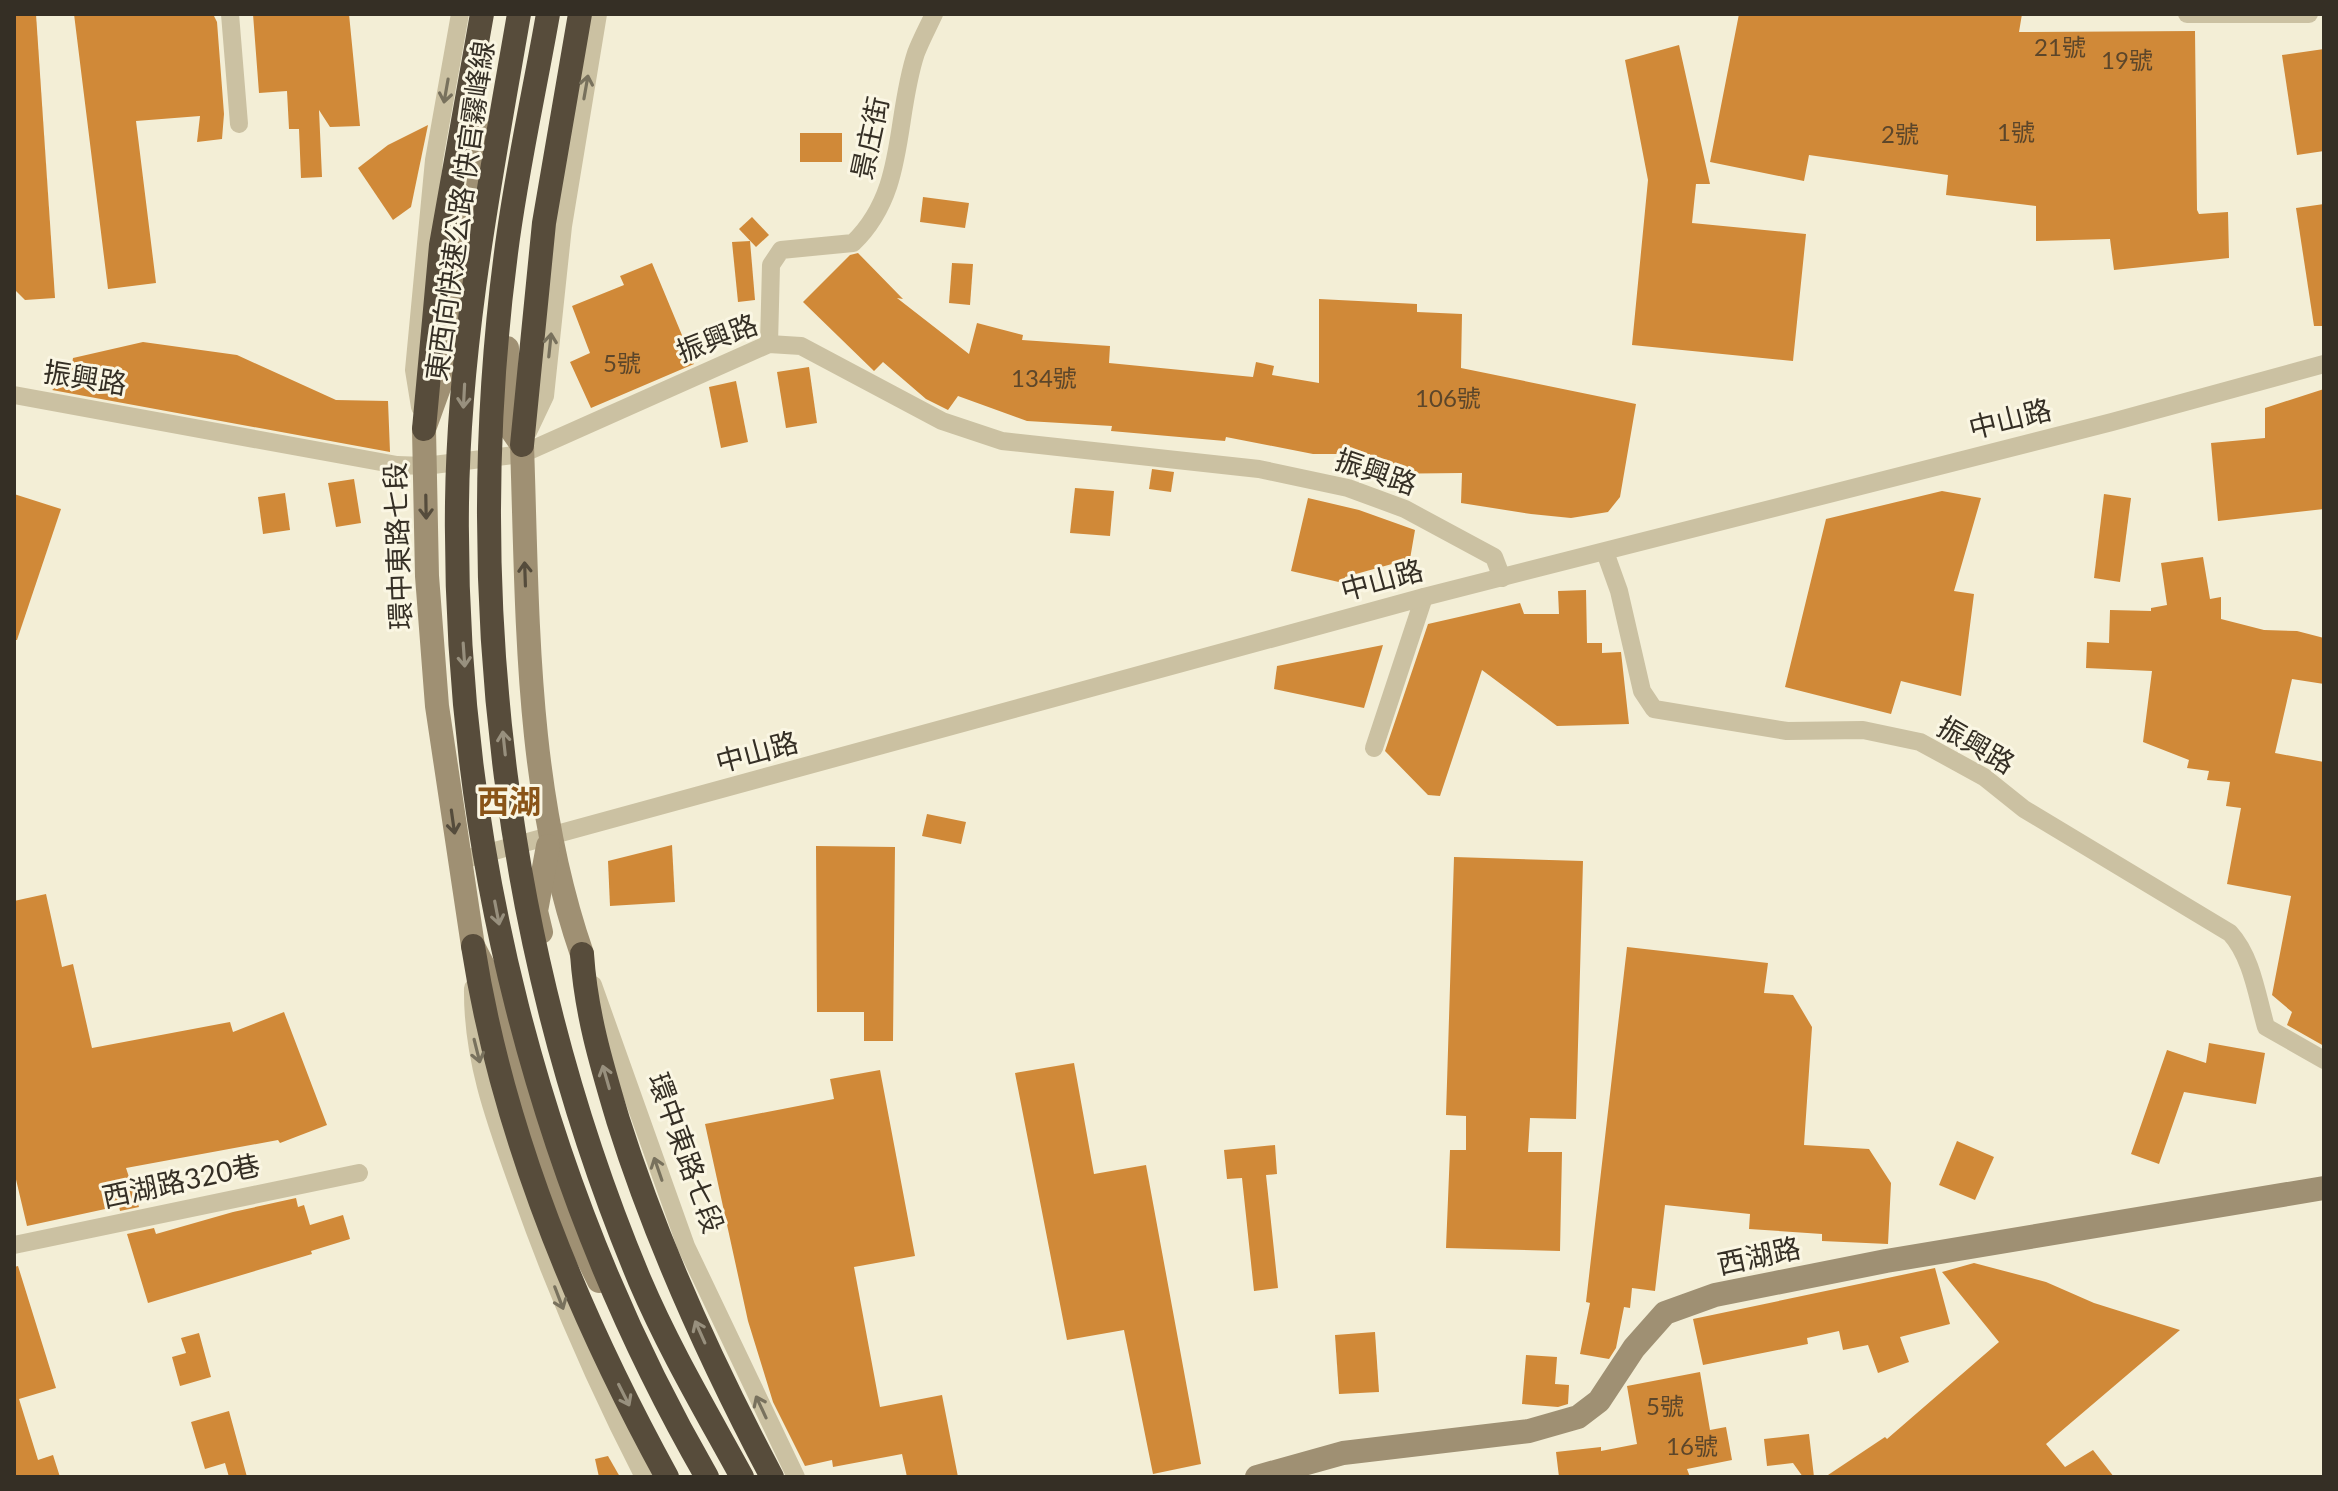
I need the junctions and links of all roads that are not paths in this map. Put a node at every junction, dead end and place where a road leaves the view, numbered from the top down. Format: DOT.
graph roads {
  1 [pos="230,14"];
  2 [pos="460,14"];
  3 [pos="482,14"];
  4 [pos="508,14"];
  5 [pos="519,14"];
  6 [pos="548,14"];
  7 [pos="555,14"];
  8 [pos="580,14"];
  9 [pos="598,14"];
  10 [pos="934,14"];
  11 [pos="2187,14"];
  12 [pos="2309,14"];
  13 [pos="239,124"];
  14 [pos="769,344"];
  15 [pos="2324,364"];
  16 [pos="14,395"];
  17 [pos="424,429"];
  18 [pos="522,450"];
  19 [pos="425,466"];
  20 [pos="1605,552"];
  21 [pos="1502,578"];
  22 [pos="1424,597"];
  23 [pos="1374,748"];
  24 [pos="550,838"];
  25 [pos="458,861"];
  26 [pos="473,946"];
  27 [pos="582,954"];
  28 [pos="2324,1060"];
  29 [pos="359,1173"];
  30 [pos="2324,1188"];
  31 [pos="14,1245"];
  32 [pos="644,1477"];
  33 [pos="667,1477"];
  34 [pos="695,1477"];
  35 [pos="707,1477"];
  36 [pos="742,1477"];
  37 [pos="750,1477"];
  38 [pos="772,1477"];
  39 [pos="796,1477"];
  40 [pos="1257,1477"];
  1 -- 13 [label="street"];
  2 -- 17 [label="street, 環中東路七段, one-way"];
  3 -- 17 [label="highway"];
  4 -- 17 [label="street, 環中東路七段"];
  5 -- 35 [label="highway, 東西向快速公路 快官霧峰線, one-way, bridge"];
  36 -- 6 [label="highway, 東西向快速公路 快官霧峰線, one-way, bridge"];
  7 -- 18 [label="street, 環中東路七段"];
  8 -- 18 [label="highway"];
  18 -- 9 [label="street, 環中東路七段, one-way"];
  10 -- 14 [label="street, 景庄街"];
  11 -- 12 [label="street"];
  14 -- 18 [label="street, 振興路"];
  14 -- 21 [label="street, 振興路"];
  15 -- 20 [label="street, 中山路"];
  16 -- 19 [label="street, 振興路"];
  17 -- 19 [label="street, 環中東路七段"];
  18 -- 19 [label="street, 振興路"];
  24 -- 18 [label="street, 環中東路七段, one-way"];
  19 -- 25 [label="street, 環中東路七段, one-way"];
  20 -- 21 [label="street, 中山路"];
  20 -- 28 [label="street, 振興路"];
  21 -- 22 [label="street, 中山路"];
  22 -- 23 [label="street"];
  22 -- 24 [label="street, 中山路"];
  24 -- 25 [label="street, 中山路"];
  24 -- 27 [label="street, 環中東路七段"];
  24 -- 37 [label="street, 環中東路七段"];
  25 -- 26 [label="street, 環中東路七段"];
  26 -- 32 [label="street, 環中東路七段, one-way"];
  26 -- 33 [label="highway, one-way"];
  26 -- 34 [label="street, 環中東路七段"];
  38 -- 27 [label="highway, one-way"];
  39 -- 27 [label="street, 環中東路七段, one-way"];
  29 -- 31 [label="street, 西湖路320巷"];
  30 -- 40 [label="street, 西湖路"];
}
